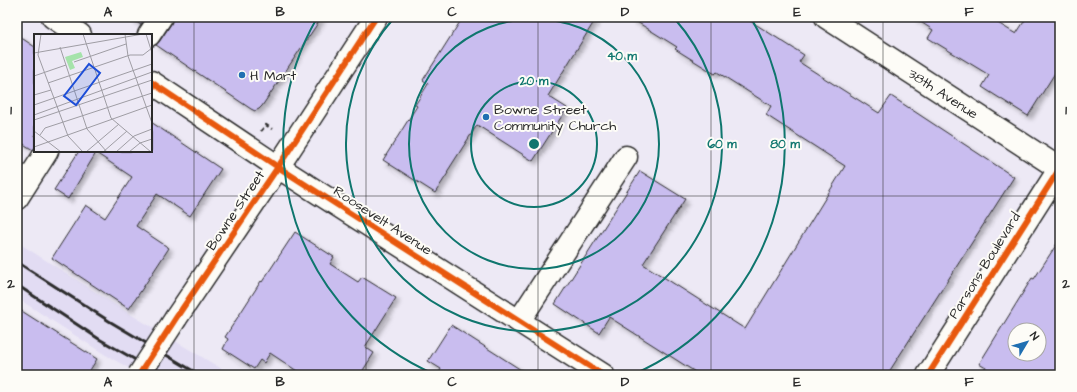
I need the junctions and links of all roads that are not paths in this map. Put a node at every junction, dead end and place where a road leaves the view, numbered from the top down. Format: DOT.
graph roads {
  1 [pos="54,17"];
  2 [pos="161,17"];
  3 [pos="376,17"];
  4 [pos="826,17"];
  5 [pos="79,34"];
  6 [pos="150,34"];
  7 [pos="152,83"];
  8 [pos="45,152"];
  9 [pos="626,158"];
  10 [pos="278,168"];
  11 [pos="1060,169"];
  12 [pos="17,198"];
  13 [pos="519,321"];
  14 [pos="139,375"];
  15 [pos="604,375"];
  16 [pos="928,375"];
  1 -- 5 [label="street"];
  2 -- 6 [label="street"];
  3 -- 10 [label="street, Bowne Street"];
  4 -- 11 [label="street, 38th Avenue"];
  7 -- 10 [label="street, Roosevelt Avenue"];
  8 -- 12 [label="street"];
  9 -- 13 [label="street"];
  10 -- 13 [label="street, Roosevelt Avenue"];
  10 -- 14 [label="street, Bowne Street, bridge"];
  11 -- 16 [label="street, Parsons Boulevard"];
  13 -- 15 [label="street, Roosevelt Avenue"];
}
